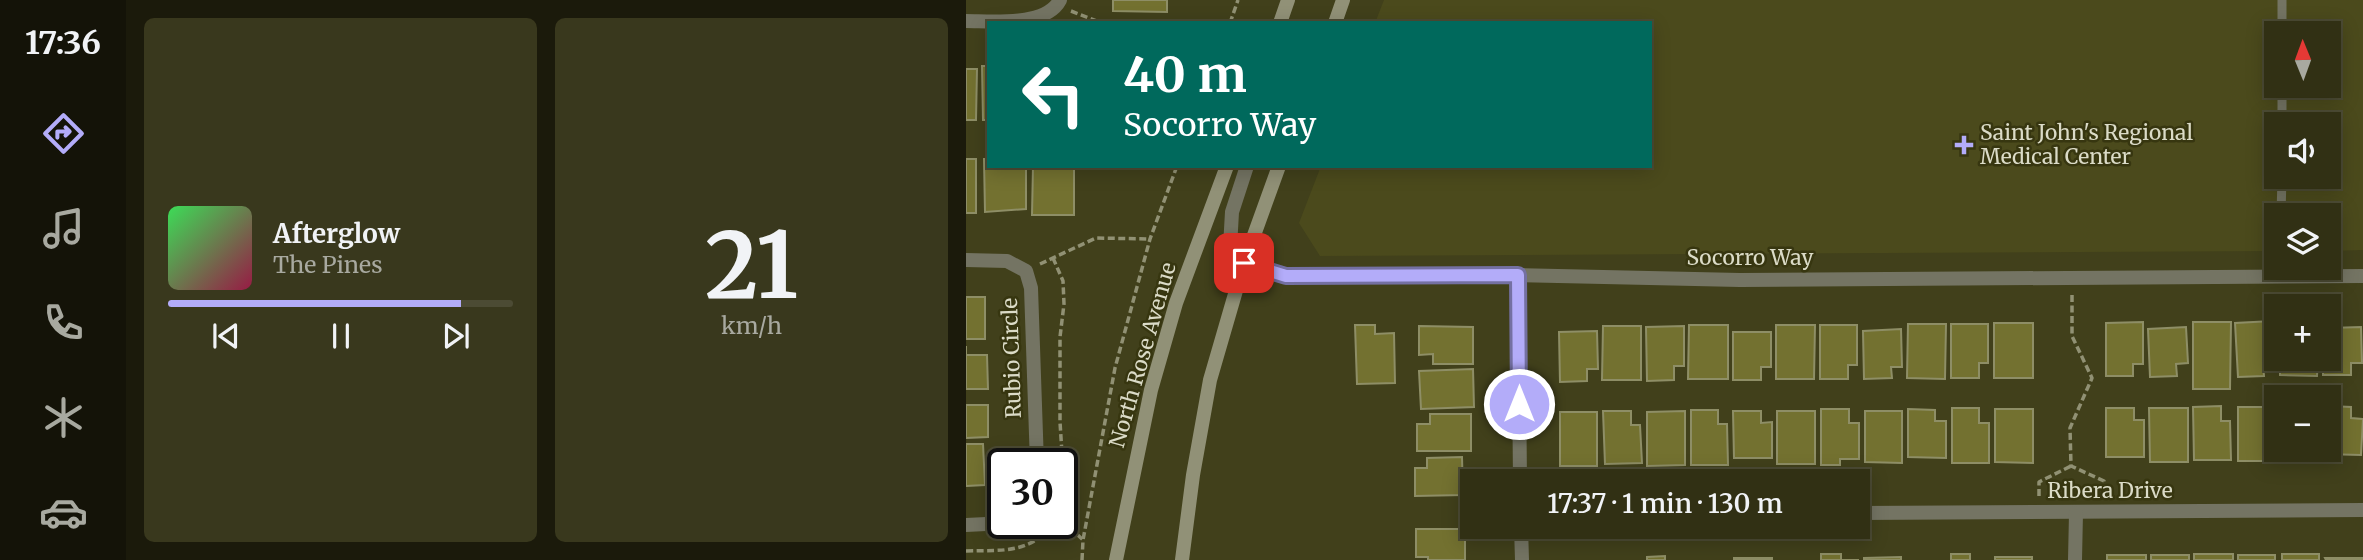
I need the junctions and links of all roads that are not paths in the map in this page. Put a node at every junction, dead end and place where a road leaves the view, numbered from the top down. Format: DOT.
graph roads {
  1 [pos="1288,0"];
  2 [pos="1343,0"];
  3 [pos="2282,0"];
  4 [pos="1058,3"];
  5 [pos="1021,21"];
  6 [pos="1281,21"];
  7 [pos="1336,21"];
  8 [pos="2282,21"];
  9 [pos="966,22"];
  10 [pos="987,22"];
  11 [pos="1226,168"];
  12 [pos="1246,168"];
  13 [pos="1278,168"];
  14 [pos="966,260"];
  15 [pos="1244,263"];
  16 [pos="2264,272"];
  17 [pos="1518,275"];
  18 [pos="2341,275"];
  19 [pos="2363,276"];
  20 [pos="1036,448"];
  21 [pos="1520,469"];
  22 [pos="2363,510"];
  23 [pos="1870,513"];
  24 [pos="2076,513"];
  25 [pos="987,524"];
  26 [pos="966,525"];
  27 [pos="1521,539"];
  28 [pos="1115,560"];
  29 [pos="1182,560"];
  30 [pos="1522,560"];
  31 [pos="2075,560"];
  1 -- 6 [label="main road"];
  2 -- 7 [label="main road"];
  3 -- 8 [label="lane"];
  4 -- 5 [label="street"];
  9 -- 10 [label="street"];
  11 -- 28 [label="main road, North Rose Avenue"];
  12 -- 15 [label="street"];
  13 -- 15 [label="main road"];
  14 -- 20 [label="street, Rubio Circle"];
  15 -- 17 [label="street, Socorro Way"];
  15 -- 29 [label="main road"];
  16 -- 17 [label="street, Socorro Way"];
  17 -- 21 [label="street"];
  18 -- 19 [label="street, Socorro Way"];
  22 -- 24 [label="street, Ribera Drive"];
  23 -- 24 [label="street, Ribera Drive"];
  24 -- 31 [label="street"];
  25 -- 26 [label="street"];
  27 -- 30 [label="street"];
}
